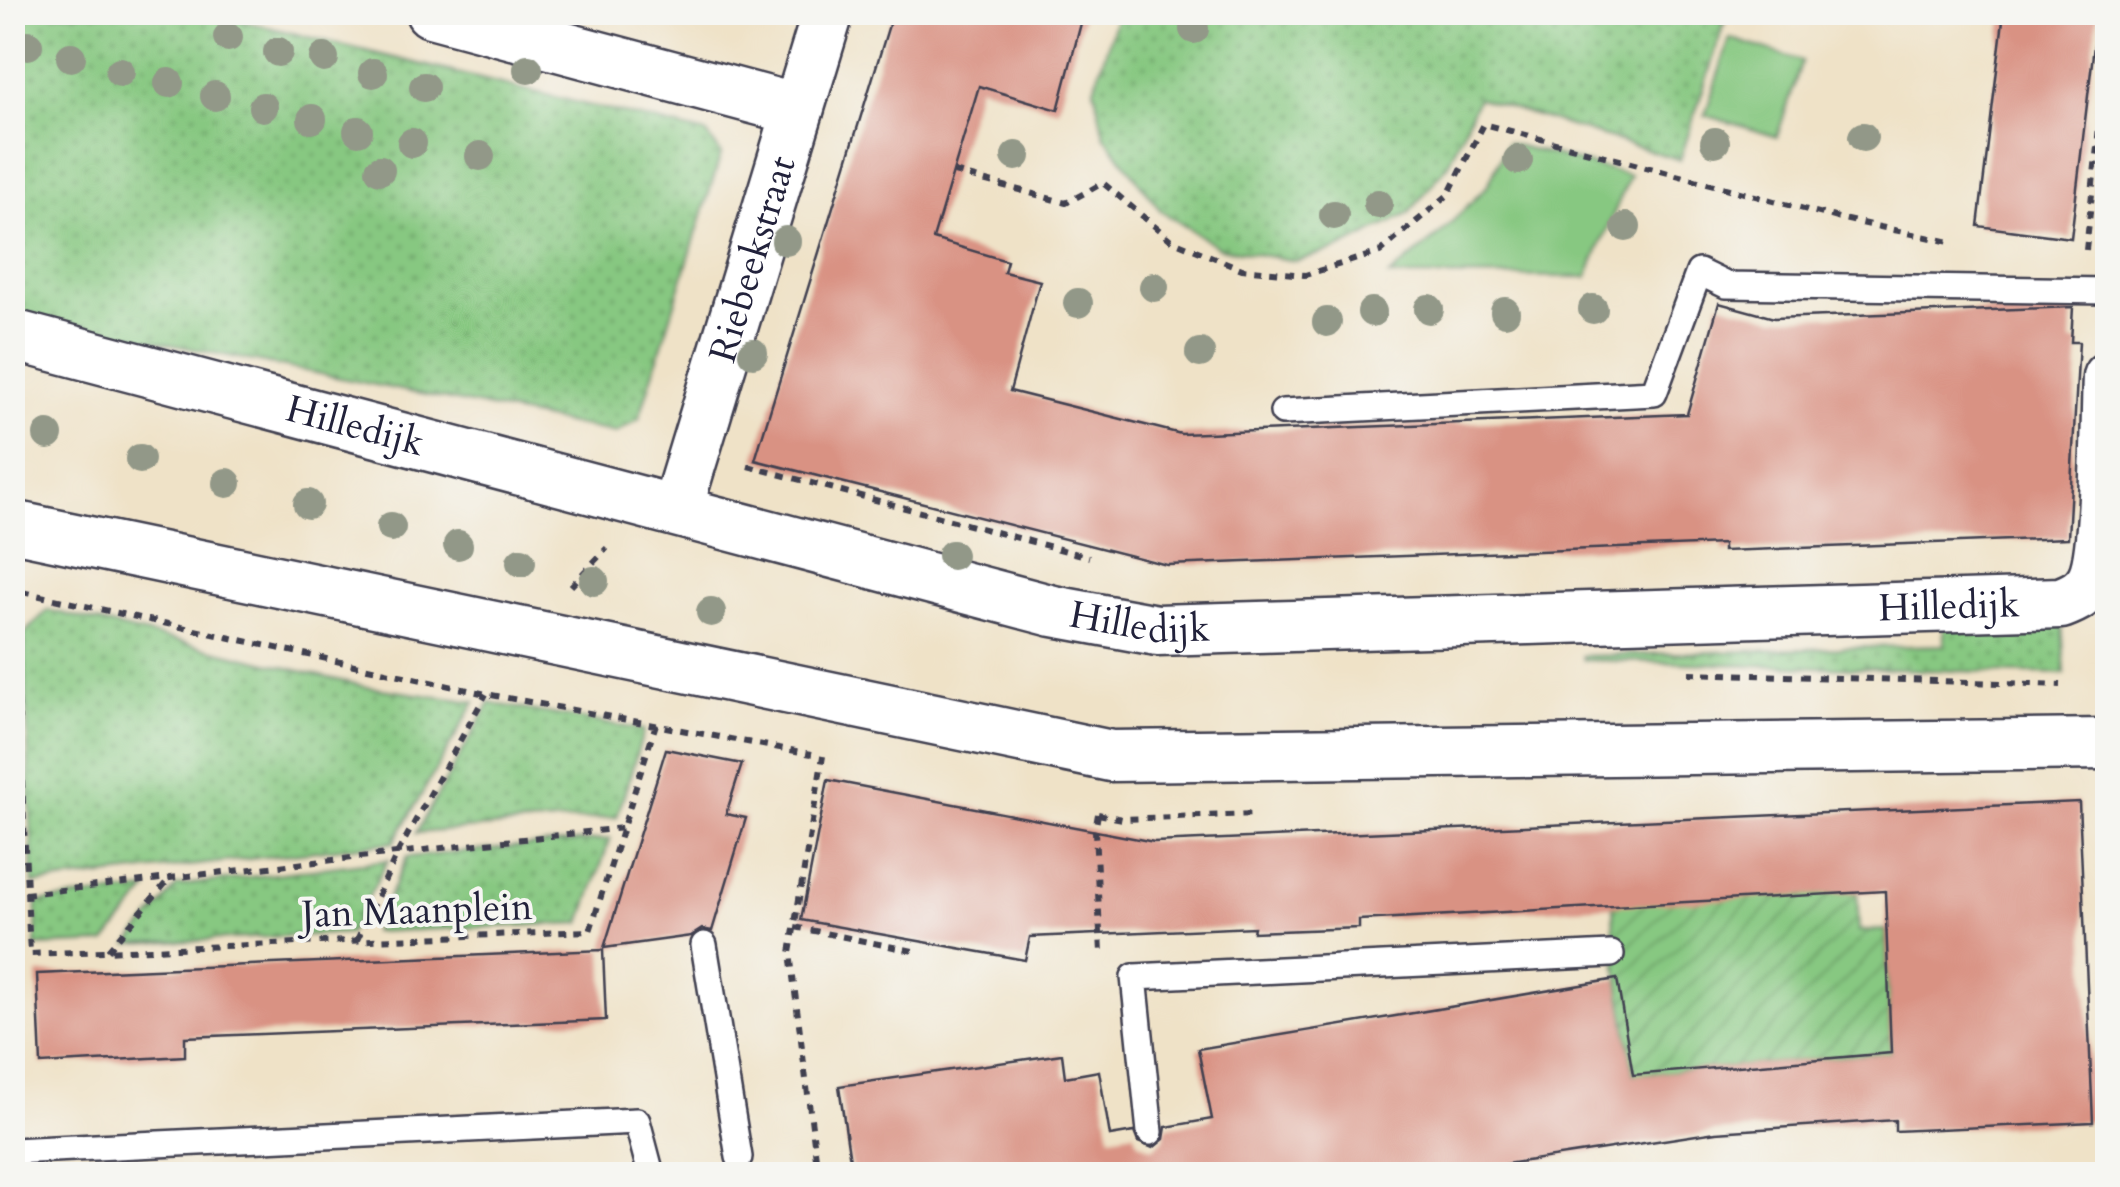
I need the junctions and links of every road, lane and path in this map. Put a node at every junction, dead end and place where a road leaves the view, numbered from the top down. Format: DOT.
graph roads {
  1 [pos="431,12"];
  2 [pos="828,12"];
  3 [pos="2108,42"];
  4 [pos="798,110"];
  5 [pos="954,172"];
  6 [pos="1962,245"];
  7 [pos="2068,255"];
  8 [pos="2108,291"];
  9 [pos="12,334"];
  10 [pos="2108,377"];
  11 [pos="1283,412"];
  12 [pos="737,463"];
  13 [pos="677,508"];
  14 [pos="12,526"];
  15 [pos="1091,558"];
  16 [pos="12,590"];
  17 [pos="1677,673"];
  18 [pos="2062,685"];
  19 [pos="486,694"];
  20 [pos="2108,744"];
  21 [pos="823,756"];
  22 [pos="1098,814"];
  23 [pos="622,828"];
  24 [pos="398,852"];
  25 [pos="171,877"];
  26 [pos="25,894"];
  27 [pos="795,927"];
  28 [pos="357,941"];
  29 [pos="704,945"];
  30 [pos="108,952"];
  31 [pos="918,952"];
  32 [pos="1611,954"];
  33 [pos="1134,976"];
  34 [pos="1150,1132"];
  35 [pos="12,1151"];
  36 [pos="739,1157"];
  37 [pos="651,1174"];
  38 [pos="818,1174"];
  1 -- 4 [label="street"];
  2 -- 4 [label="street, Riebeekstraat"];
  3 -- 7 [label="path"];
  4 -- 13 [label="street, Riebeekstraat"];
  5 -- 6 [label="path"];
  8 -- 11 [label="lane"];
  9 -- 13 [label="street, Hilledijk"];
  10 -- 13 [label="street, Hilledijk"];
  12 -- 15 [label="path, Hilledijk"];
  14 -- 20 [label="street"];
  16 -- 19 [label="path"];
  16 -- 26 [label="path"];
  17 -- 18 [label="path, Hilledijk"];
  19 -- 23 [label="path, Jan Maanplein"];
  19 -- 24 [label="path"];
  21 -- 27 [label="path"];
  22 -- 33 [label="path"];
  23 -- 24 [label="path"];
  23 -- 28 [label="path, Jan Maanplein"];
  24 -- 25 [label="path"];
  24 -- 28 [label="path"];
  25 -- 26 [label="path"];
  25 -- 30 [label="path"];
  26 -- 30 [label="path, Jan Maanplein"];
  27 -- 31 [label="path"];
  27 -- 38 [label="path"];
  28 -- 30 [label="path, Jan Maanplein"];
  29 -- 36 [label="lane"];
  32 -- 33 [label="lane"];
  33 -- 34 [label="lane"];
  35 -- 37 [label="lane"];
}
